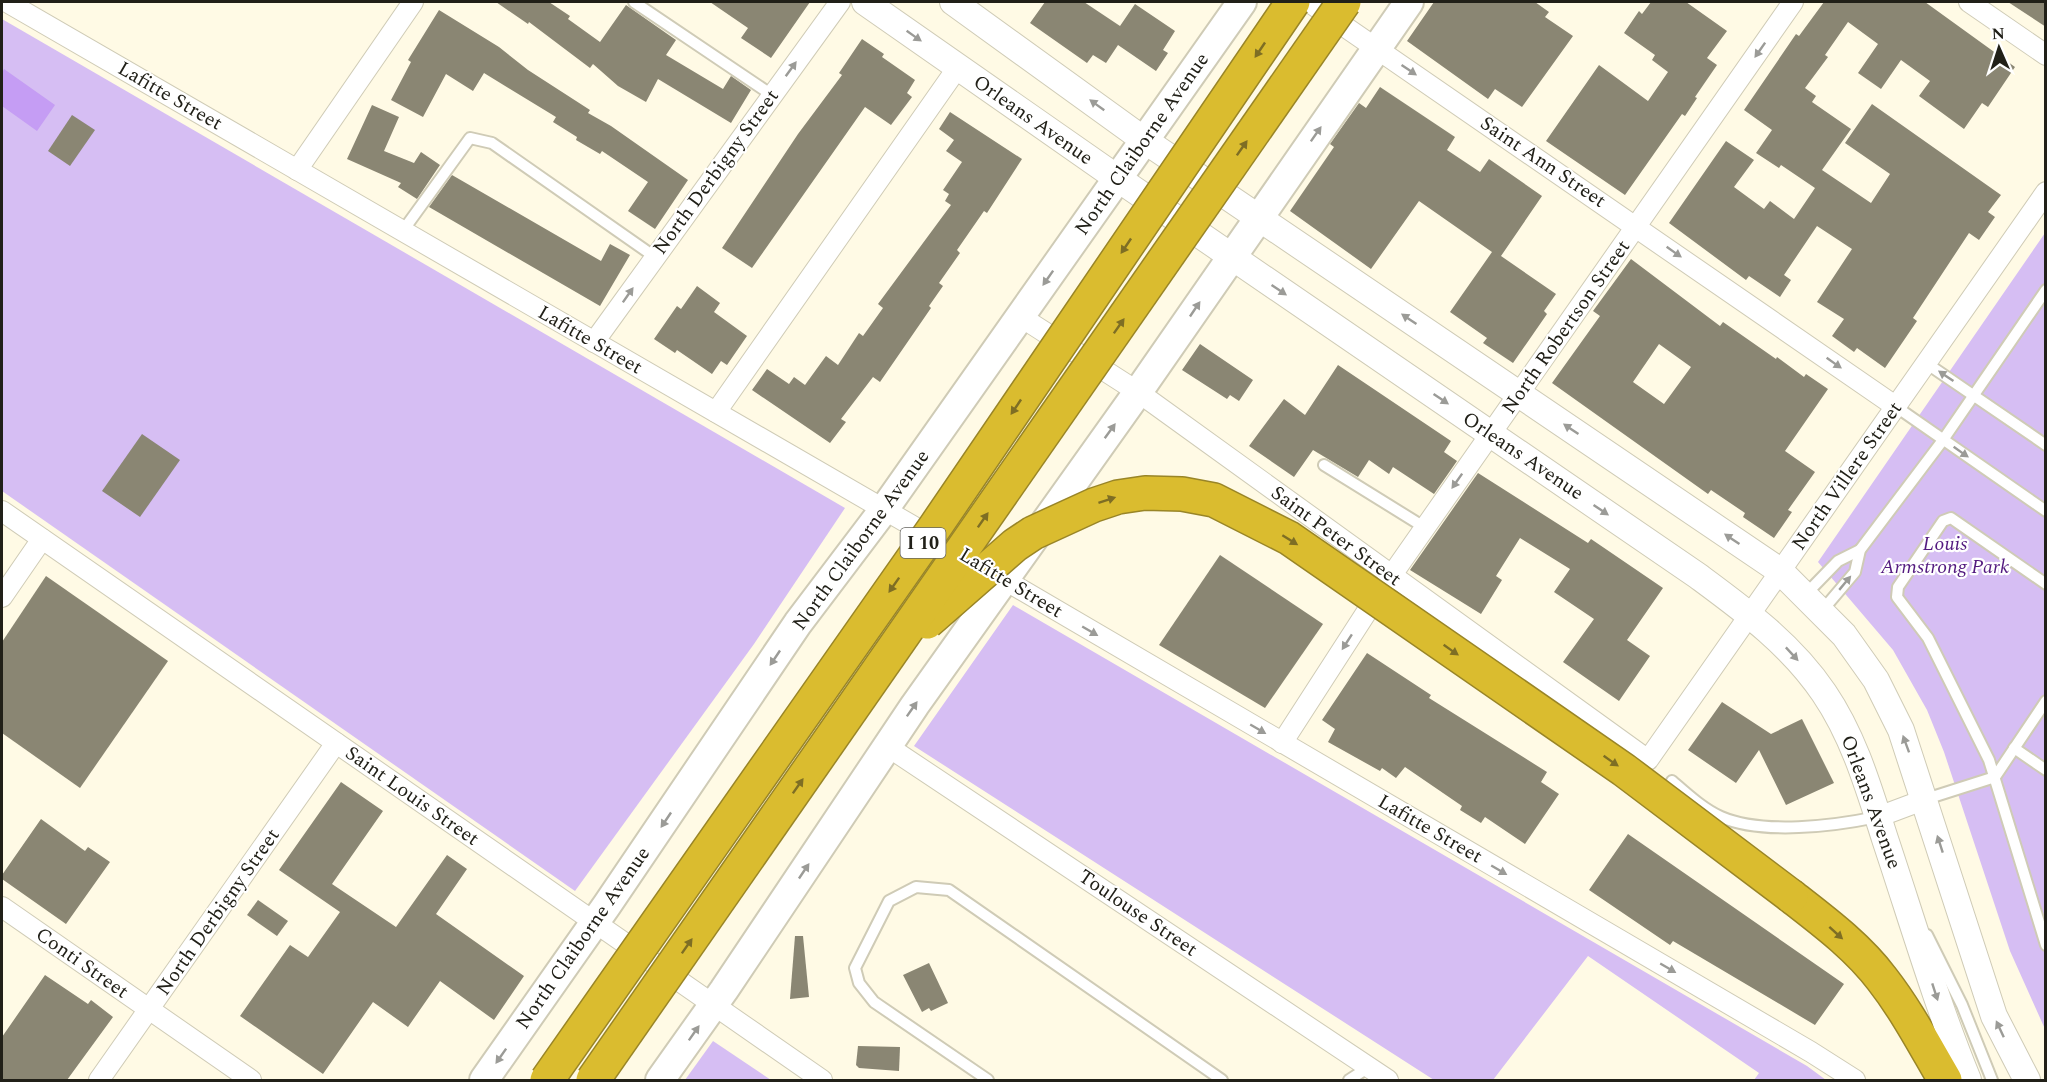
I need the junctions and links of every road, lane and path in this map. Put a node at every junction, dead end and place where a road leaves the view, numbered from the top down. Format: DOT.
graph roads {
  1 [pos="7,2"];
  2 [pos="413,2"];
  3 [pos="634,2"];
  4 [pos="840,2"];
  5 [pos="866,2"];
  6 [pos="954,2"];
  7 [pos="1242,2"];
  8 [pos="1293,2"];
  9 [pos="1309,2"];
  10 [pos="1344,2"];
  11 [pos="1409,2"];
  12 [pos="1793,2"];
  13 [pos="1969,2"];
  14 [pos="1376,48"];
  15 [pos="2046,55"];
  16 [pos="958,67"];
  17 [pos="772,95"];
  18 [pos="1144,140"];
  19 [pos="297,170"];
  20 [pos="1118,178"];
  21 [pos="2046,192"];
  22 [pos="1259,216"];
  23 [pos="1637,226"];
  24 [pos="402,232"];
  25 [pos="655,257"];
  26 [pos="1231,257"];
  27 [pos="2046,290"];
  28 [pos="1021,317"];
  29 [pos="594,342"];
  30 [pos="1926,363"];
  31 [pos="1138,392"];
  32 [pos="1520,394"];
  33 [pos="1974,395"];
  34 [pos="1895,406"];
  35 [pos="716,412"];
  36 [pos="1491,434"];
  37 [pos="1943,440"];
  38 [pos="2046,445"];
  39 [pos="1324,465"];
  40 [pos="885,508"];
  41 [pos="2,511"];
  42 [pos="2046,511"];
  43 [pos="1424,527"];
  44 [pos="42,539"];
  45 [pos="1860,550"];
  46 [pos="1780,571"];
  47 [pos="1390,576"];
  48 [pos="1004,580"];
  49 [pos="2046,584"];
  50 [pos="2,597"];
  51 [pos="1812,604"];
  52 [pos="1750,614"];
  53 [pos="890,654"];
  54 [pos="2046,701"];
  55 [pos="336,743"];
  56 [pos="1282,743"];
  57 [pos="887,747"];
  58 [pos="2014,748"];
  59 [pos="1648,760"];
  60 [pos="2046,770"];
  61 [pos="1995,777"];
  62 [pos="1672,781"];
  63 [pos="1926,799"];
  64 [pos="1878,817"];
  65 [pos="1904,896"];
  66 [pos="2,907"];
  67 [pos="595,923"];
  68 [pos="2046,945"];
  69 [pos="714,1005"];
  70 [pos="149,1010"];
  71 [pos="1369,1067"];
  72 [pos="99,1080"];
  73 [pos="251,1080"];
  74 [pos="484,1080"];
  75 [pos="547,1080"];
  76 [pos="593,1080"];
  77 [pos="660,1080"];
  78 [pos="822,1080"];
  79 [pos="988,1080"];
  80 [pos="1222,1080"];
  81 [pos="1349,1080"];
  82 [pos="1389,1080"];
  83 [pos="1855,1080"];
  84 [pos="1945,1080"];
  85 [pos="1968,1080"];
  86 [pos="1992,1080"];
  87 [pos="2027,1080"];
  1 -- 19 [label="street, Lafitte Street"];
  2 -- 19 [label="street"];
  3 -- 17 [label="lane"];
  17 -- 4 [label="street, North Derbigny Street, one-way"];
  5 -- 16 [label="street, Orleans Avenue, one-way"];
  18 -- 6 [label="street, one-way"];
  7 -- 18 [label="main road, North Claiborne Avenue"];
  8 -- 75 [label="highway, I 10, one-way, bridge"];
  9 -- 14 [label="street, Saint Ann Street"];
  53 -- 10 [label="highway, I 10, one-way, bridge"];
  11 -- 14 [label="main road"];
  12 -- 23 [label="street, North Robertson Street, one-way"];
  13 -- 15 [label="street"];
  22 -- 14 [label="main road, one-way"];
  14 -- 23 [label="street, Saint Ann Street, one-way"];
  16 -- 20 [label="street, Orleans Avenue"];
  16 -- 35 [label="street"];
  17 -- 25 [label="street, North Derbigny Street"];
  18 -- 20 [label="main road, North Claiborne Avenue"];
  18 -- 22 [label="street"];
  19 -- 24 [label="street, Lafitte Street"];
  20 -- 26 [label="street, Orleans Avenue"];
  20 -- 28 [label="main road, North Claiborne Avenue, one-way"];
  21 -- 30 [label="street, North Villere Street"];
  22 -- 26 [label="main road"];
  32 -- 22 [label="street, one-way"];
  23 -- 32 [label="street, North Robertson Street"];
  23 -- 34 [label="street, Saint Ann Street, one-way"];
  24 -- 25 [label="lane"];
  24 -- 29 [label="street, Lafitte Street"];
  29 -- 25 [label="street, North Derbigny Street, one-way"];
  31 -- 26 [label="main road, one-way"];
  26 -- 36 [label="street, Orleans Avenue, one-way"];
  27 -- 33 [label="lane"];
  28 -- 31 [label="street, Saint Peter Street"];
  28 -- 40 [label="main road, North Claiborne Avenue"];
  29 -- 35 [label="street, Lafitte Street"];
  33 -- 30 [label="lane, one-way"];
  30 -- 34 [label="street, North Villere Street"];
  31 -- 47 [label="street, Saint Peter Street"];
  48 -- 31 [label="main road, one-way"];
  32 -- 36 [label="street, North Robertson Street"];
  46 -- 32 [label="street, one-way"];
  33 -- 37 [label="lane"];
  33 -- 38 [label="lane"];
  34 -- 37 [label="lane"];
  34 -- 46 [label="street, North Villere Street"];
  35 -- 40 [label="street, Lafitte Street"];
  36 -- 43 [label="street, North Robertson Street, one-way"];
  36 -- 52 [label="street, Orleans Avenue, one-way"];
  37 -- 42 [label="lane, one-way"];
  37 -- 45 [label="lane"];
  39 -- 43 [label="lane"];
  40 -- 48 [label="street, Lafitte Street"];
  40 -- 67 [label="main road, North Claiborne Avenue, one-way"];
  41 -- 44 [label="street, Saint Louis Street"];
  43 -- 47 [label="street, North Robertson Street"];
  44 -- 50 [label="street"];
  44 -- 55 [label="street, Saint Louis Street"];
  45 -- 51 [label="lane"];
  51 -- 45 [label="lane, one-way"];
  46 -- 51 [label="street"];
  46 -- 52 [label="street, North Villere Street"];
  47 -- 56 [label="street, North Robertson Street, one-way"];
  47 -- 59 [label="street, Saint Peter Street"];
  48 -- 56 [label="street, Lafitte Street, one-way"];
  57 -- 48 [label="main road, one-way"];
  49 -- 61 [label="lane"];
  63 -- 51 [label="street, one-way"];
  52 -- 59 [label="street, North Villere Street"];
  52 -- 64 [label="street, Orleans Avenue, one-way"];
  76 -- 53 [label="highway, I 10, one-way, bridge"];
  53 -- 84 [label="highway, one-way, bridge"];
  54 -- 58 [label="lane"];
  55 -- 67 [label="street, Saint Louis Street"];
  55 -- 70 [label="street, North Derbigny Street"];
  56 -- 83 [label="street, Lafitte Street, one-way"];
  69 -- 57 [label="main road, one-way"];
  57 -- 71 [label="street, Toulouse Street"];
  58 -- 60 [label="lane"];
  58 -- 61 [label="lane"];
  61 -- 63 [label="lane"];
  61 -- 68 [label="lane"];
  62 -- 64 [label="lane"];
  63 -- 64 [label="street"];
  87 -- 63 [label="street, one-way"];
  64 -- 65 [label="street, Orleans Avenue"];
  65 -- 85 [label="street, Orleans Avenue, one-way"];
  65 -- 86 [label="lane"];
  66 -- 70 [label="street, Conti Street"];
  67 -- 69 [label="street, Saint Louis Street"];
  67 -- 74 [label="main road, North Claiborne Avenue, one-way"];
  77 -- 69 [label="main road, one-way"];
  69 -- 78 [label="street, Saint Louis Street"];
  70 -- 72 [label="street, North Derbigny Street"];
  70 -- 73 [label="street, Conti Street"];
  71 -- 81 [label="lane"];
  71 -- 82 [label="street, Toulouse Street"];
  79 -- 80 [label="lane"];
}
